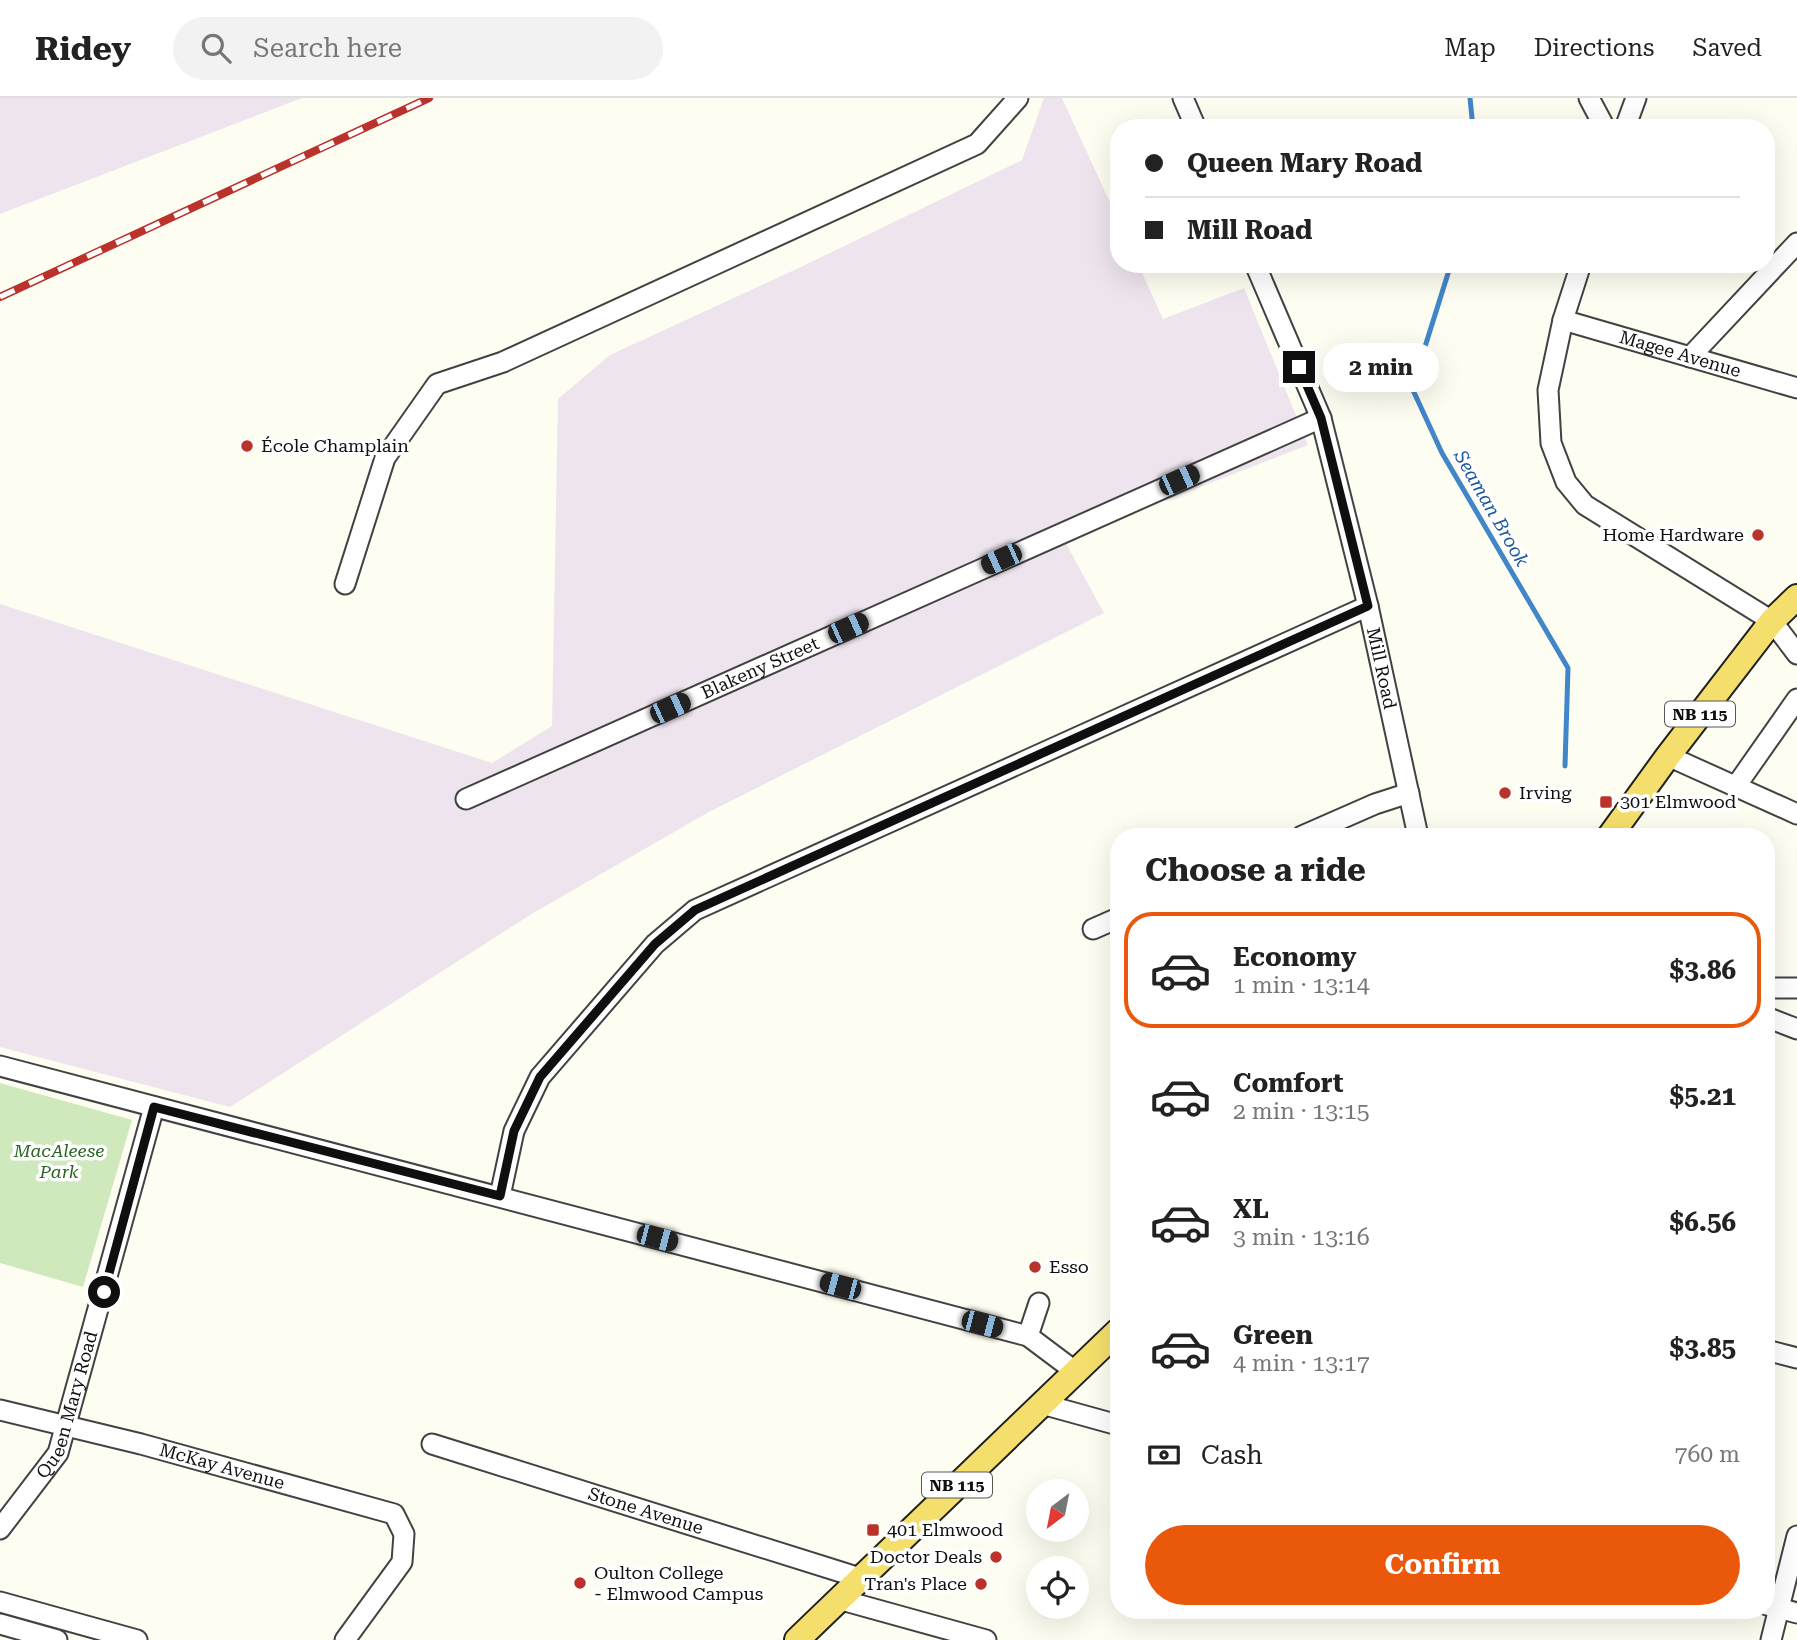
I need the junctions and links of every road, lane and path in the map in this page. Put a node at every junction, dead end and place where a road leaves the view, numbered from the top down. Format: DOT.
graph roads {
  1 [pos="1018,98"];
  2 [pos="1183,98"];
  3 [pos="1589,98"];
  4 [pos="1636,98"];
  5 [pos="1192,119"];
  6 [pos="1600,119"];
  7 [pos="1628,119"];
  8 [pos="1797,243"];
  9 [pos="1775,266"];
  10 [pos="1259,273"];
  11 [pos="1578,273"];
  12 [pos="1769,273"];
  13 [pos="1563,320"];
  14 [pos="1690,357"];
  15 [pos="1797,388"];
  16 [pos="1321,418"];
  17 [pos="345,584"];
  18 [pos="1797,597"];
  19 [pos="1368,606"];
  20 [pos="1772,621"];
  21 [pos="1797,654"];
  22 [pos="1797,699"];
  23 [pos="1668,756"];
  24 [pos="1736,786"];
  25 [pos="1409,793"];
  26 [pos="466,799"];
  27 [pos="1797,814"];
  28 [pos="1320,828"];
  29 [pos="1416,828"];
  30 [pos="1616,828"];
  31 [pos="1110,922"];
  32 [pos="1093,929"];
  33 [pos="1775,988"];
  34 [pos="1797,988"];
  35 [pos="1775,1020"];
  36 [pos="1797,1029"];
  37 [pos="0,1066"];
  38 [pos="154,1107"];
  39 [pos="500,1196"];
  40 [pos="1039,1303"];
  41 [pos="1028,1336"];
  42 [pos="1110,1339"];
  43 [pos="1775,1352"];
  44 [pos="1797,1358"];
  45 [pos="1076,1371"];
  46 [pos="1042,1404"];
  47 [pos="0,1410"];
  48 [pos="1110,1423"];
  49 [pos="66,1427"];
  50 [pos="432,1444"];
  51 [pos="0,1530"];
  52 [pos="1797,1536"];
  53 [pos="860,1578"];
  54 [pos="1775,1598"];
  55 [pos="838,1599"];
  56 [pos="0,1602"];
  57 [pos="1775,1607"];
  58 [pos="1775,1608"];
  59 [pos="1797,1613"];
  60 [pos="0,1624"];
  61 [pos="57,1640"];
  62 [pos="137,1640"];
  63 [pos="345,1640"];
  64 [pos="797,1640"];
  65 [pos="986,1640"];
  66 [pos="1771,1640"];
  1 -- 17 [label="street"];
  2 -- 5 [label="street"];
  3 -- 6 [label="street"];
  4 -- 7 [label="street"];
  8 -- 9 [label="street"];
  10 -- 16 [label="street, Mill Road"];
  11 -- 13 [label="street"];
  12 -- 14 [label="street"];
  13 -- 14 [label="street, Magee Avenue"];
  13 -- 20 [label="street"];
  14 -- 15 [label="street, Magee Avenue"];
  16 -- 19 [label="street, Mill Road"];
  16 -- 26 [label="street, Blakeny Street"];
  18 -- 20 [label="main road, NB 115"];
  19 -- 25 [label="street, Mill Road"];
  19 -- 39 [label="street"];
  20 -- 21 [label="street"];
  20 -- 23 [label="main road, NB 115"];
  22 -- 24 [label="street"];
  23 -- 24 [label="street"];
  23 -- 30 [label="main road, NB 115"];
  24 -- 27 [label="street"];
  25 -- 28 [label="street"];
  25 -- 29 [label="street, Mill Road"];
  31 -- 32 [label="street"];
  33 -- 34 [label="street"];
  35 -- 36 [label="street"];
  37 -- 38 [label="street"];
  38 -- 39 [label="street"];
  38 -- 49 [label="street, Queen Mary Road"];
  39 -- 41 [label="street"];
  40 -- 41 [label="street"];
  41 -- 45 [label="street"];
  42 -- 45 [label="main road, NB 115"];
  43 -- 44 [label="street"];
  45 -- 46 [label="main road, NB 115"];
  46 -- 48 [label="street"];
  46 -- 53 [label="main road, NB 115"];
  47 -- 49 [label="street, McKay Avenue"];
  49 -- 51 [label="street, Queen Mary Road"];
  49 -- 63 [label="street, McKay Avenue"];
  50 -- 53 [label="street, Stone Avenue"];
  52 -- 54 [label="street"];
  53 -- 55 [label="main road, NB 115"];
  55 -- 64 [label="main road, NB 115"];
  55 -- 65 [label="street"];
  56 -- 62 [label="street"];
  57 -- 59 [label="street"];
  58 -- 66 [label="street"];
  60 -- 61 [label="street"];
}
